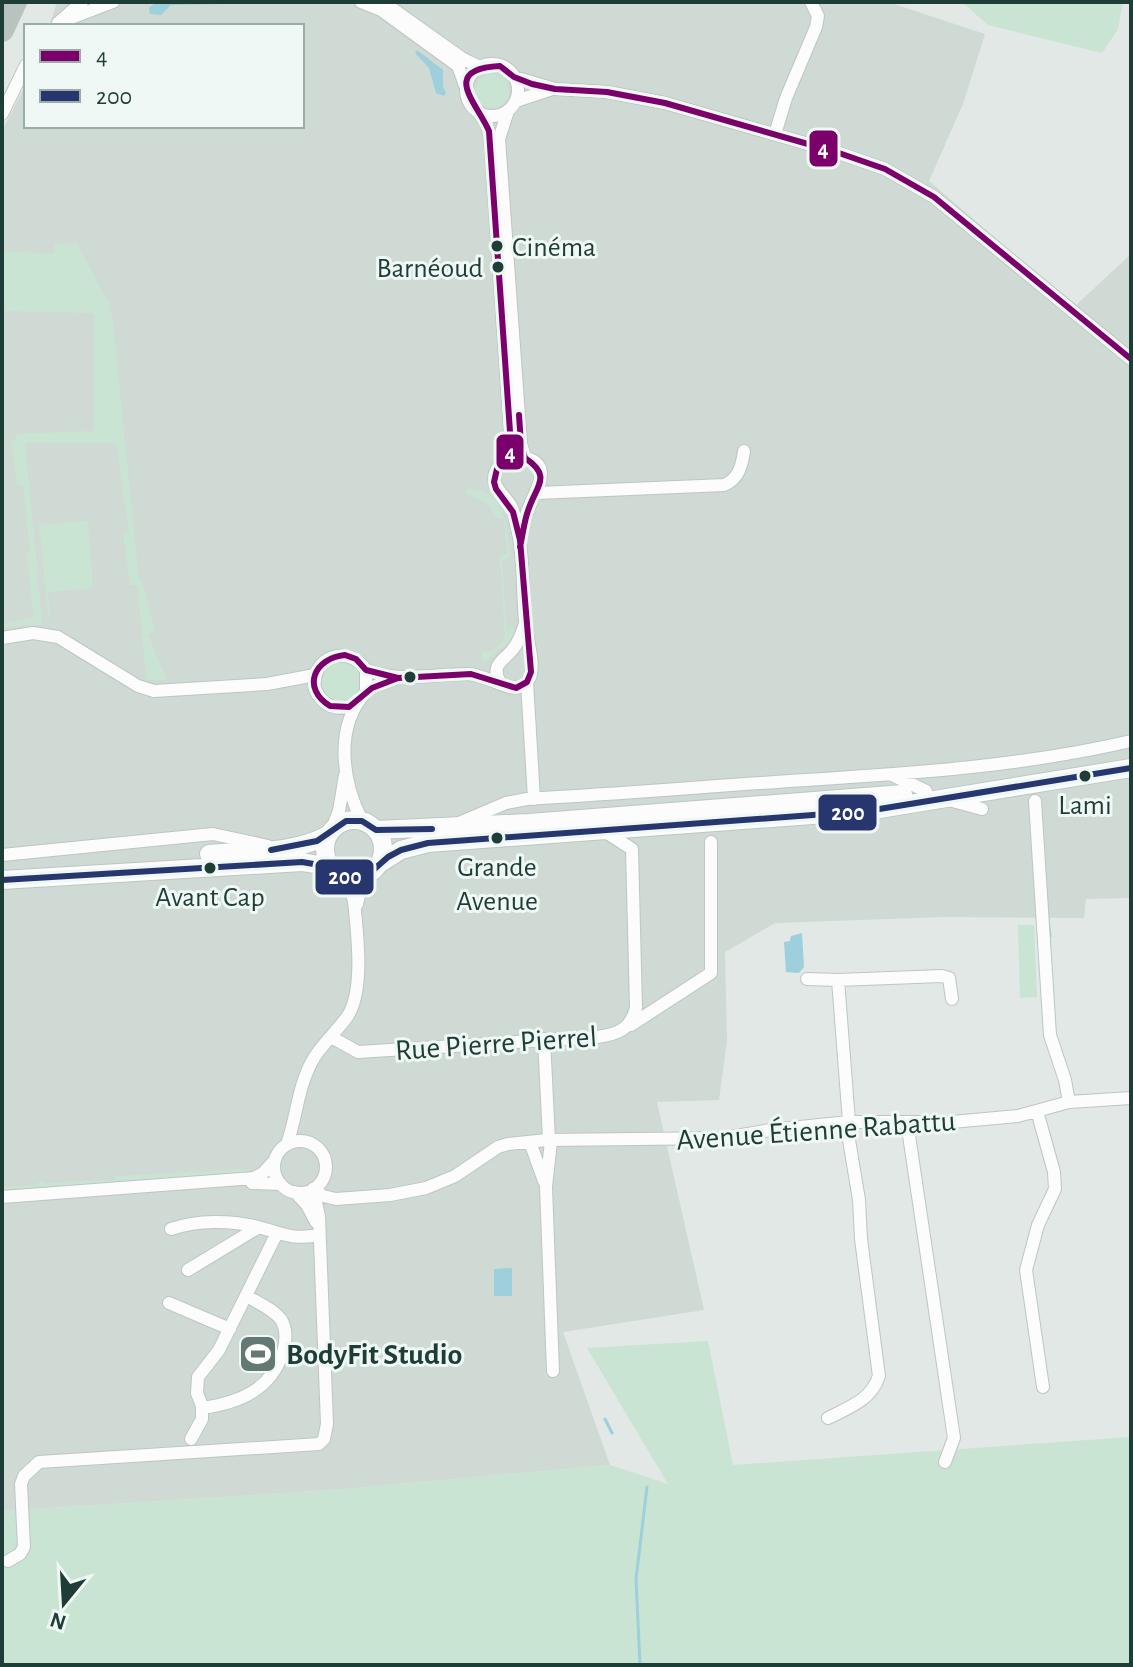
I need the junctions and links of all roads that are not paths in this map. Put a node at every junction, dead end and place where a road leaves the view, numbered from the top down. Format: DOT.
graph roads {
  1 [pos="15,2"];
  2 [pos="82,2"];
  3 [pos="113,2"];
  4 [pos="361,2"];
  5 [pos="383,2"];
  6 [pos="811,2"];
  7 [pos="58,24"];
  8 [pos="59,24"];
  9 [pos="2,30"];
  10 [pos="480,67"];
  11 [pos="24,69"];
  12 [pos="514,77"];
  13 [pos="466,88"];
  14 [pos="555,89"];
  15 [pos="512,106"];
  16 [pos="2,114"];
  17 [pos="480,114"];
  18 [pos="775,134"];
  19 [pos="1131,359"];
  20 [pos="744,451"];
  21 [pos="509,458"];
  22 [pos="525,458"];
  23 [pos="541,477"];
  24 [pos="573,491"];
  25 [pos="535,495"];
  26 [pos="506,500"];
  27 [pos="520,540"];
  28 [pos="525,623"];
  29 [pos="2,638"];
  30 [pos="509,654"];
  31 [pos="498,663"];
  32 [pos="531,666"];
  33 [pos="366,670"];
  34 [pos="471,674"];
  35 [pos="315,675"];
  36 [pos="398,678"];
  37 [pos="500,682"];
  38 [pos="527,682"];
  39 [pos="280,683"];
  40 [pos="315,689"];
  41 [pos="366,691"];
  42 [pos="357,703"];
  43 [pos="332,707"];
  44 [pos="344,736"];
  45 [pos="1131,741"];
  46 [pos="1131,756"];
  47 [pos="346,768"];
  48 [pos="1131,768"];
  49 [pos="891,775"];
  50 [pos="926,791"];
  51 [pos="534,799"];
  52 [pos="946,799"];
  53 [pos="1035,801"];
  54 [pos="982,809"];
  55 [pos="369,826"];
  56 [pos="449,827"];
  57 [pos="604,831"];
  58 [pos="330,832"];
  59 [pos="711,842"];
  60 [pos="279,849"];
  61 [pos="2,855"];
  62 [pos="375,868"];
  63 [pos="2,869"];
  64 [pos="335,870"];
  65 [pos="2,880"];
  66 [pos="356,919"];
  67 [pos="807,979"];
  68 [pos="838,980"];
  69 [pos="952,999"];
  70 [pos="628,1027"];
  71 [pos="331,1037"];
  72 [pos="544,1039"];
  73 [pos="1131,1098"];
  74 [pos="299,1102"];
  75 [pos="1069,1102"];
  76 [pos="1037,1111"];
  77 [pos="848,1122"];
  78 [pos="907,1122"];
  79 [pos="549,1140"];
  80 [pos="530,1142"];
  81 [pos="287,1144"];
  82 [pos="313,1144"];
  83 [pos="274,1161"];
  84 [pos="325,1174"];
  85 [pos="281,1184"];
  86 [pos="546,1187"];
  87 [pos="313,1189"];
  88 [pos="295,1192"];
  89 [pos="342,1198"];
  90 [pos="2,1199"];
  91 [pos="259,1227"];
  92 [pos="171,1229"];
  93 [pos="277,1233"];
  94 [pos="319,1233"];
  95 [pos="188,1270"];
  96 [pos="247,1296"];
  97 [pos="169,1303"];
  98 [pos="230,1329"];
  99 [pos="553,1371"];
  100 [pos="1043,1387"];
  101 [pos="202,1408"];
  102 [pos="828,1418"];
  103 [pos="191,1439"];
  104 [pos="945,1462"];
  105 [pos="8,1561"];
  1 -- 9 [label="highway"];
  2 -- 7 [label="street"];
  3 -- 8 [label="street"];
  4 -- 13 [label="street"];
  5 -- 10 [label="street"];
  6 -- 18 [label="street"];
  10 -- 12 [label="street"];
  10 -- 13 [label="street"];
  11 -- 16 [label="street"];
  12 -- 14 [label="street"];
  12 -- 15 [label="street"];
  13 -- 17 [label="street"];
  14 -- 15 [label="street"];
  14 -- 18 [label="street"];
  15 -- 17 [label="street"];
  15 -- 22 [label="street"];
  17 -- 21 [label="street"];
  18 -- 19 [label="street"];
  20 -- 24 [label="street"];
  21 -- 22 [label="street"];
  21 -- 26 [label="street"];
  22 -- 23 [label="street"];
  23 -- 24 [label="street"];
  23 -- 25 [label="street"];
  24 -- 25 [label="street"];
  25 -- 26 [label="street"];
  25 -- 27 [label="street"];
  26 -- 27 [label="street"];
  27 -- 28 [label="street"];
  28 -- 30 [label="street"];
  28 -- 32 [label="street"];
  29 -- 39 [label="street"];
  30 -- 31 [label="street"];
  30 -- 32 [label="street"];
  31 -- 34 [label="street"];
  31 -- 37 [label="street"];
  32 -- 38 [label="street"];
  33 -- 35 [label="street"];
  33 -- 36 [label="street"];
  33 -- 41 [label="street"];
  34 -- 36 [label="street"];
  34 -- 37 [label="street"];
  35 -- 39 [label="street"];
  35 -- 40 [label="street"];
  36 -- 41 [label="street"];
  37 -- 38 [label="street"];
  38 -- 51 [label="street"];
  39 -- 40 [label="street"];
  40 -- 43 [label="street"];
  41 -- 42 [label="street"];
  42 -- 43 [label="street"];
  42 -- 44 [label="street"];
  43 -- 44 [label="street"];
  44 -- 47 [label="street"];
  45 -- 49 [label="street"];
  46 -- 50 [label="main road"];
  47 -- 55 [label="street"];
  47 -- 58 [label="street"];
  48 -- 52 [label="main road"];
  49 -- 50 [label="street"];
  49 -- 51 [label="street"];
  50 -- 56 [label="main road"];
  51 -- 56 [label="street"];
  52 -- 54 [label="street"];
  52 -- 57 [label="main road"];
  53 -- 75 [label="street"];
  55 -- 56 [label="main road"];
  55 -- 58 [label="main road"];
  55 -- 62 [label="main road"];
  57 -- 62 [label="main road"];
  57 -- 70 [label="street, Rue Pierre Pierrel"];
  58 -- 60 [label="main road"];
  58 -- 64 [label="main road"];
  59 -- 70 [label="street"];
  60 -- 61 [label="street"];
  60 -- 63 [label="main road"];
  62 -- 64 [label="main road"];
  62 -- 66 [label="street"];
  64 -- 65 [label="main road"];
  64 -- 66 [label="street"];
  66 -- 71 [label="street"];
  67 -- 68 [label="street"];
  68 -- 69 [label="street"];
  68 -- 77 [label="street"];
  70 -- 72 [label="street, Rue Pierre Pierrel"];
  71 -- 72 [label="street, Rue Pierre Pierrel"];
  71 -- 74 [label="street"];
  72 -- 79 [label="street"];
  73 -- 75 [label="street, Avenue Étienne Rabattu"];
  74 -- 81 [label="street"];
  74 -- 82 [label="street"];
  75 -- 76 [label="street, Avenue Étienne Rabattu"];
  76 -- 78 [label="street, Avenue Étienne Rabattu"];
  76 -- 100 [label="street"];
  77 -- 78 [label="street, Avenue Étienne Rabattu"];
  77 -- 79 [label="street, Avenue Étienne Rabattu"];
  77 -- 102 [label="street"];
  78 -- 104 [label="street"];
  79 -- 80 [label="street, Avenue Étienne Rabattu"];
  79 -- 86 [label="street"];
  80 -- 86 [label="street"];
  80 -- 89 [label="street, Avenue Étienne Rabattu"];
  81 -- 82 [label="street"];
  81 -- 83 [label="street"];
  82 -- 84 [label="street"];
  83 -- 85 [label="street"];
  83 -- 90 [label="street"];
  84 -- 87 [label="street"];
  84 -- 89 [label="street"];
  85 -- 88 [label="street"];
  85 -- 90 [label="street"];
  86 -- 99 [label="street"];
  87 -- 88 [label="street"];
  87 -- 89 [label="street"];
  87 -- 94 [label="street"];
  88 -- 94 [label="street"];
  89 -- 94 [label="street"];
  91 -- 92 [label="street"];
  91 -- 93 [label="street"];
  91 -- 95 [label="street"];
  93 -- 94 [label="street"];
  93 -- 96 [label="street"];
  94 -- 105 [label="street"];
  96 -- 98 [label="street"];
  96 -- 101 [label="street"];
  97 -- 98 [label="street"];
  98 -- 101 [label="street"];
  101 -- 103 [label="street"];
}
